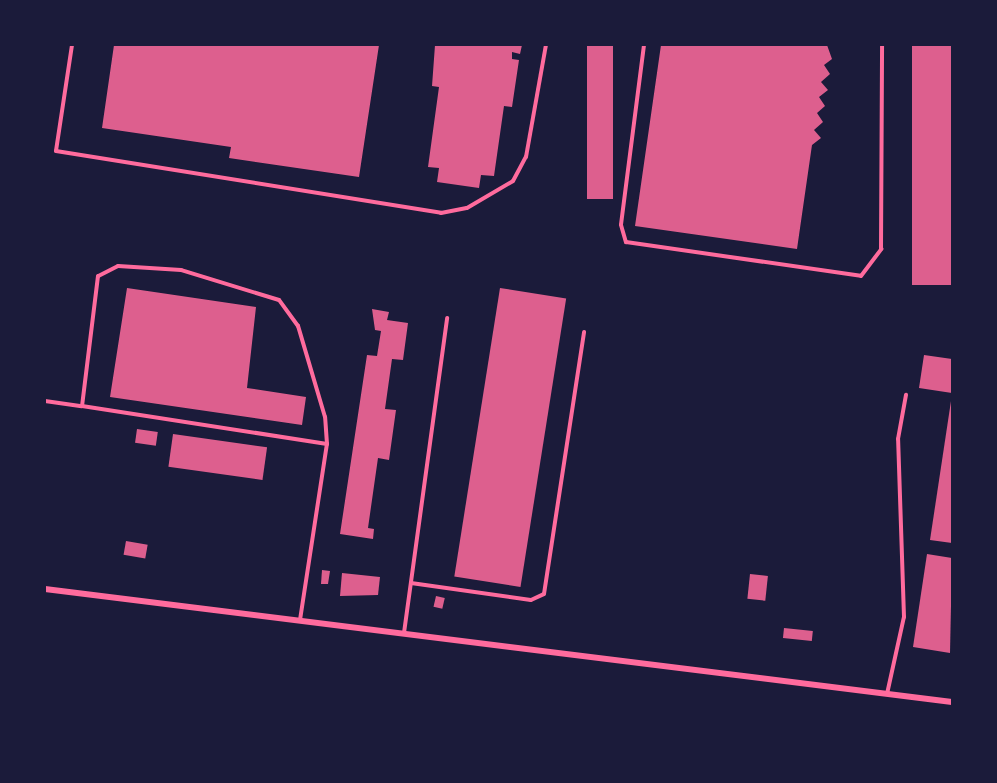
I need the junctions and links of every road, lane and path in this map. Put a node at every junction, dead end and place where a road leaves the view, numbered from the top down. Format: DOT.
graph roads {
  1 [pos="72,45"];
  2 [pos="546,45"];
  3 [pos="644,45"];
  4 [pos="882,45"];
  5 [pos="447,318"];
  6 [pos="584,332"];
  7 [pos="906,395"];
  8 [pos="45,401"];
  9 [pos="82,406"];
  10 [pos="327,444"];
  11 [pos="411,583"];
  12 [pos="45,589"];
  13 [pos="300,621"];
  14 [pos="404,634"];
  15 [pos="887,694"];
  16 [pos="952,702"];
  1 -- 2 [label="lane"];
  3 -- 4 [label="lane"];
  5 -- 11 [label="lane"];
  6 -- 11 [label="lane"];
  7 -- 15 [label="lane"];
  8 -- 9 [label="lane"];
  9 -- 10 [label="lane"];
  9 -- 10 [label="lane"];
  10 -- 13 [label="lane"];
  11 -- 14 [label="lane"];
  12 -- 13 [label="street"];
  13 -- 14 [label="street"];
  14 -- 15 [label="street"];
  15 -- 16 [label="street"];
}
